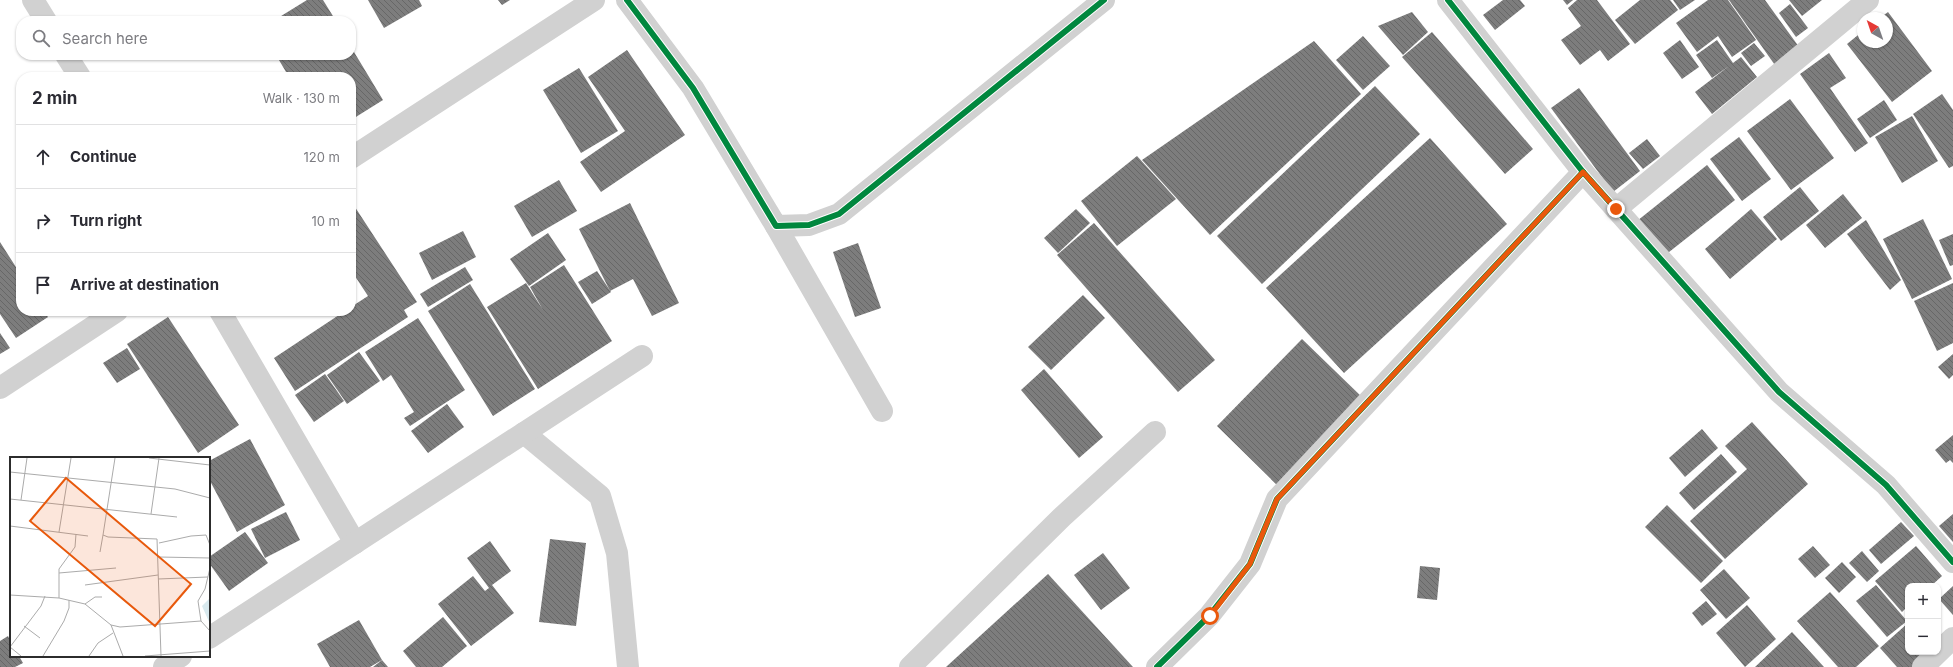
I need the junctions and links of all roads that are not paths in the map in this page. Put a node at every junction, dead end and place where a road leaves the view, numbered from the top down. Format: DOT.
graph roads {
  1 [pos="33,0"];
  2 [pos="594,0"];
  3 [pos="627,0"];
  4 [pos="1104,0"];
  5 [pos="1868,0"];
  6 [pos="1453,1"];
  7 [pos="43,16"];
  8 [pos="69,60"];
  9 [pos="77,72"];
  10 [pos="356,155"];
  11 [pos="1583,172"];
  12 [pos="1616,209"];
  13 [pos="776,226"];
  14 [pos="109,316"];
  15 [pos="223,316"];
  16 [pos="642,356"];
  17 [pos="0,388"];
  18 [pos="882,411"];
  19 [pos="1156,432"];
  20 [pos="524,433"];
  21 [pos="355,543"];
  22 [pos="1953,562"];
  23 [pos="210,637"];
  24 [pos="1953,638"];
  25 [pos="179,657"];
  26 [pos="164,667"];
  27 [pos="628,667"];
  28 [pos="910,667"];
  29 [pos="1157,667"];
  30 [pos="1923,667"];
  1 -- 7 [label="street"];
  2 -- 10 [label="street"];
  3 -- 13 [label="street"];
  4 -- 13 [label="street"];
  5 -- 12 [label="street"];
  6 -- 11 [label="street"];
  8 -- 9 [label="street"];
  11 -- 12 [label="street"];
  11 -- 29 [label="street"];
  12 -- 22 [label="street"];
  13 -- 18 [label="street"];
  14 -- 17 [label="street"];
  15 -- 21 [label="street"];
  16 -- 20 [label="street"];
  19 -- 28 [label="street"];
  20 -- 21 [label="street"];
  20 -- 27 [label="street"];
  21 -- 23 [label="street"];
  24 -- 30 [label="street"];
  25 -- 26 [label="street"];
}
